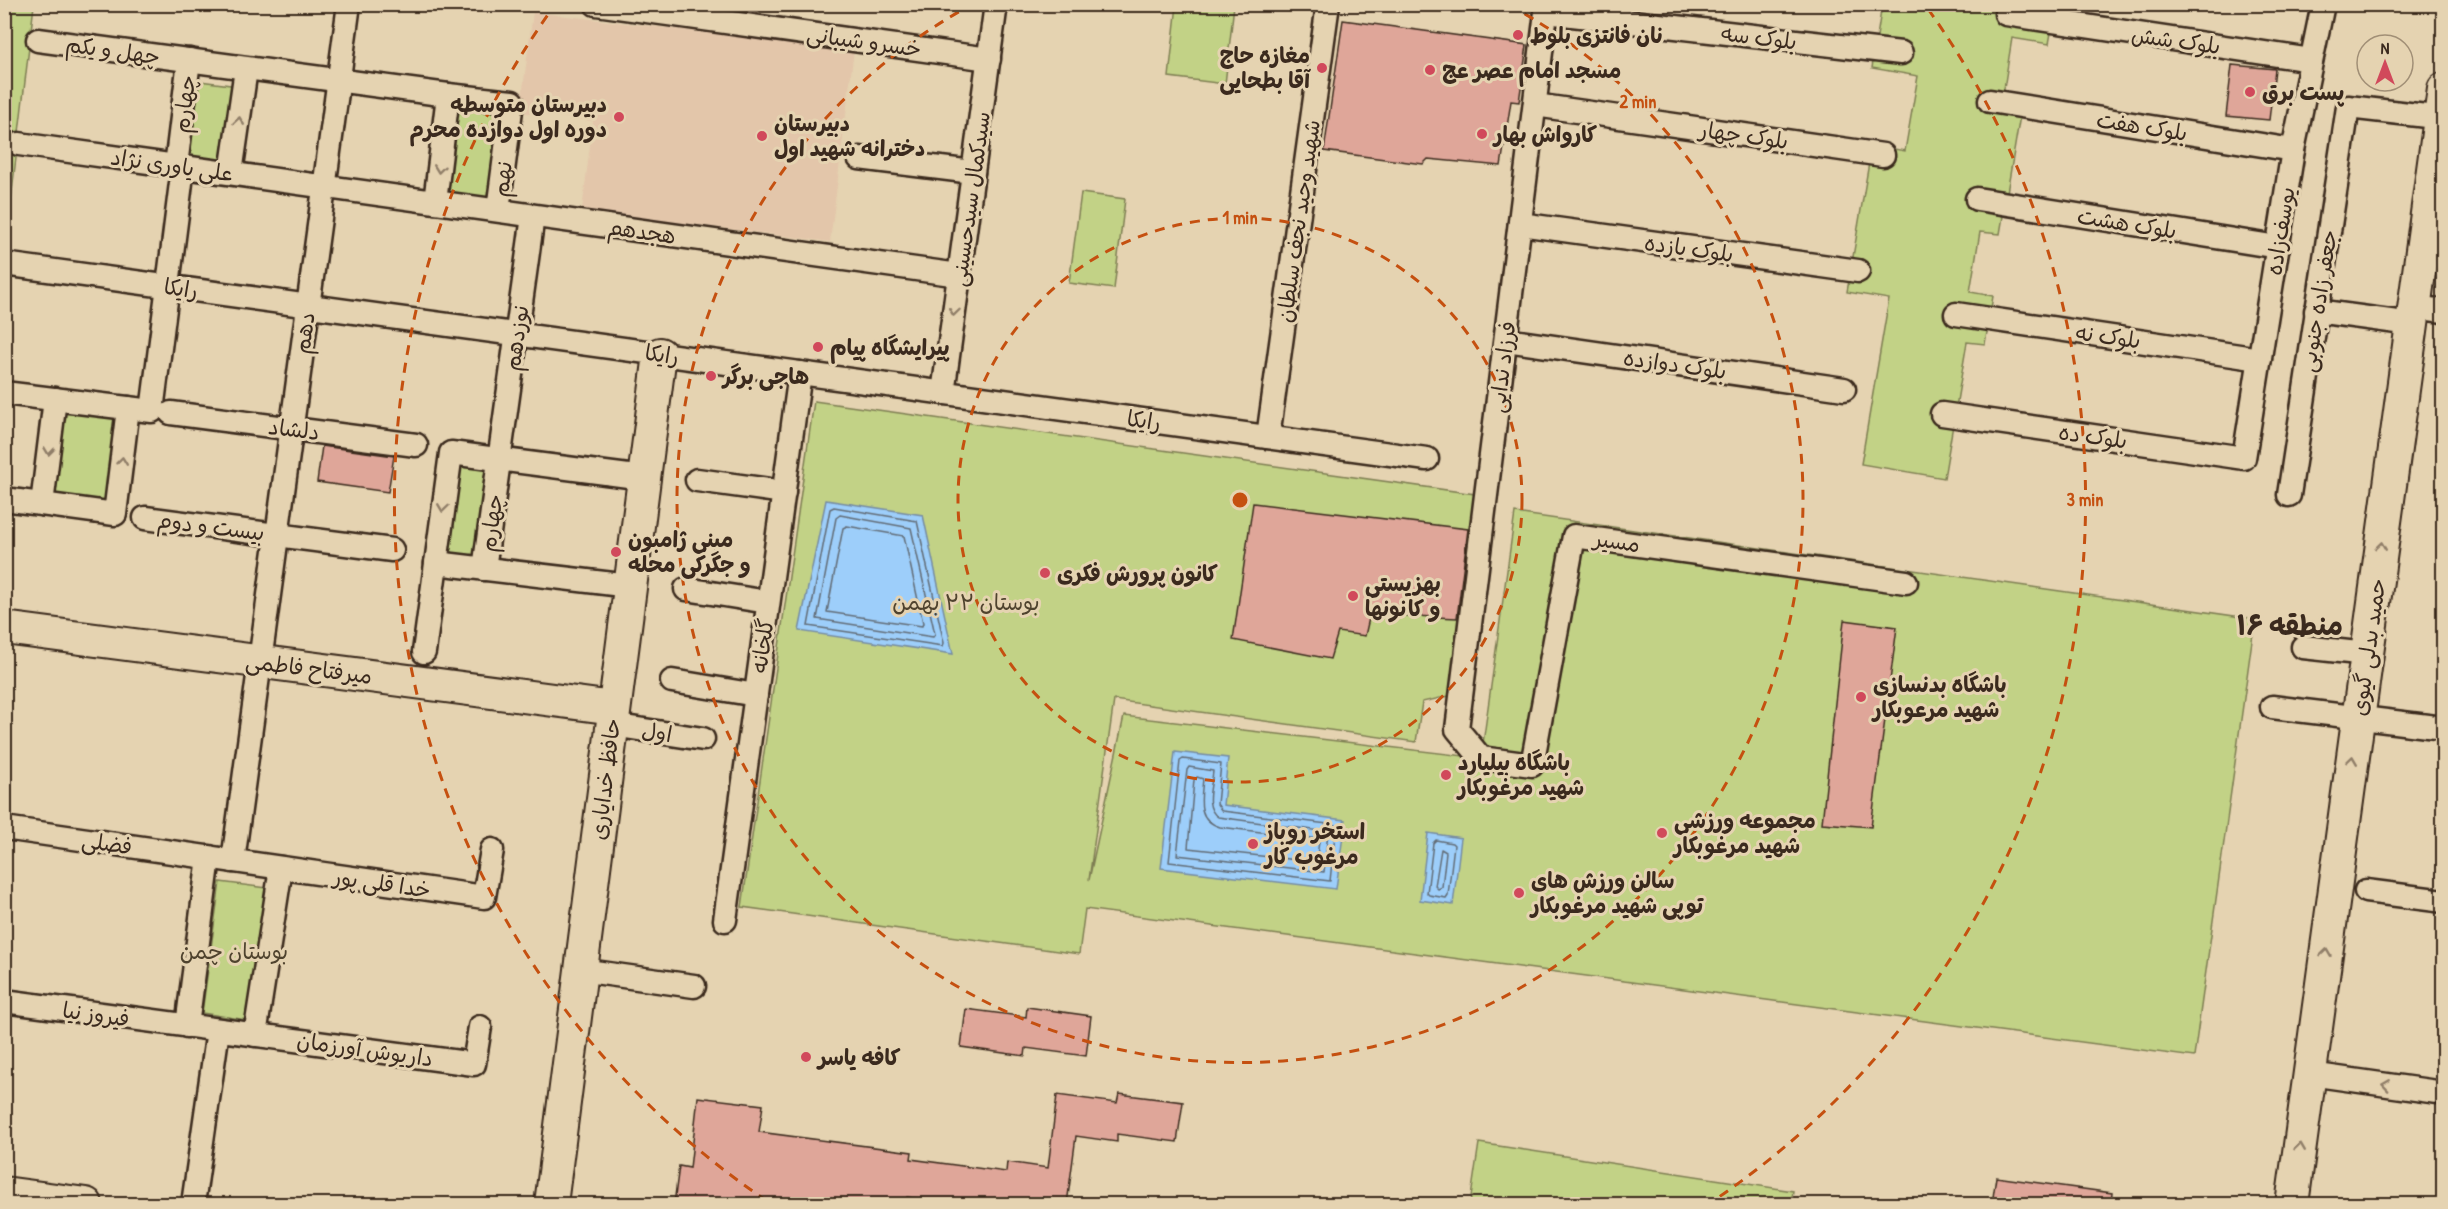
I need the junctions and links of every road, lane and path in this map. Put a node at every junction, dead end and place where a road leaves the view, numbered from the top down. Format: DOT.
graph roads {
  1 [pos="349,4"];
  2 [pos="596,4"];
  3 [pos="996,4"];
  4 [pos="1328,4"];
  5 [pos="2323,4"];
  6 [pos="1547,8"];
  7 [pos="2006,14"];
  8 [pos="38,40"];
  9 [pos="1901,53"];
  10 [pos="989,59"];
  11 [pos="189,60"];
  12 [pos="2310,60"];
  13 [pos="246,69"];
  14 [pos="338,81"];
  15 [pos="448,95"];
  16 [pos="1990,101"];
  17 [pos="1535,105"];
  18 [pos="2442,108"];
  19 [pos="19,144"];
  20 [pos="2293,150"];
  21 [pos="1882,155"];
  22 [pos="859,158"];
  23 [pos="179,166"];
  24 [pos="973,172"];
  25 [pos="231,173"];
  26 [pos="324,186"];
  27 [pos="1977,199"];
  28 [pos="435,202"];
  29 [pos="498,210"];
  30 [pos="533,216"];
  31 [pos="1520,224"];
  32 [pos="2278,247"];
  33 [pos="4,264"];
  34 [pos="1858,272"];
  35 [pos="959,275"];
  36 [pos="168,287"];
  37 [pos="308,306"];
  38 [pos="2316,311"];
  39 [pos="1956,314"];
  40 [pos="2423,314"];
  41 [pos="517,334"];
  42 [pos="1506,340"];
  43 [pos="660,354"];
  44 [pos="2260,359"];
  45 [pos="800,373"];
  46 [pos="1844,389"];
  47 [pos="4,393"];
  48 [pos="943,393"];
  49 [pos="55,399"];
  50 [pos="128,408"];
  51 [pos="171,413"];
  52 [pos="1942,414"];
  53 [pos="291,429"];
  54 [pos="1268,437"];
  55 [pos="416,445"];
  56 [pos="2244,458"];
  57 [pos="1427,459"];
  58 [pos="500,460"];
  59 [pos="644,478"];
  60 [pos="696,480"];
  61 [pos="784,492"];
  62 [pos="2289,495"];
  63 [pos="4,499"];
  64 [pos="42,504"];
  65 [pos="146,518"];
  66 [pos="277,534"];
  67 [pos="392,550"];
  68 [pos="436,563"];
  69 [pos="484,569"];
  70 [pos="1906,582"];
  71 [pos="630,586"];
  72 [pos="686,590"];
  73 [pos="768,602"];
  74 [pos="4,628"];
  75 [pos="2304,647"];
  76 [pos="424,652"];
  77 [pos="2367,654"];
  78 [pos="260,662"];
  79 [pos="672,681"];
  80 [pos="756,695"];
  81 [pos="2272,707"];
  82 [pos="613,716"];
  83 [pos="2358,718"];
  84 [pos="2444,728"];
  85 [pos="703,740"];
  86 [pos="1481,758"];
  87 [pos="4,828"];
  88 [pos="492,850"];
  89 [pos="209,857"];
  90 [pos="233,861"];
  91 [pos="281,868"];
  92 [pos="2366,891"];
  93 [pos="2444,901"];
  94 [pos="725,920"];
  95 [pos="580,970"];
  96 [pos="694,986"];
  97 [pos="4,1001"];
  98 [pos="187,1026"];
  99 [pos="480,1027"];
  100 [pos="218,1030"];
  101 [pos="255,1035"];
  102 [pos="2310,1074"];
  103 [pos="2444,1093"];
  104 [pos="4,1193"];
  105 [pos="86,1204"];
  106 [pos="193,1204"];
  107 [pos="550,1204"];
  108 [pos="2292,1204"];
  1 -- 14 [label="street, دهم"];
  2 -- 10 [label="street, خسرو شیبانی"];
  3 -- 10 [label="street, سیدکمال سیدحسینی"];
  4 -- 54 [label="street, شهید وحید نجف سلطان"];
  5 -- 12 [label="street, یوسف‌زاده"];
  6 -- 9 [label="street, بلوک سه"];
  6 -- 17 [label="street, فرزاد ندایی"];
  7 -- 12 [label="street, بلوک شش"];
  8 -- 11 [label="street, چهل و یکم"];
  10 -- 24 [label="street, سیدکمال سیدحسینی"];
  11 -- 13 [label="street, چهارم"];
  11 -- 23 [label="street, چهارم"];
  12 -- 20 [label="street, یوسف‌زاده"];
  13 -- 14 [label="street"];
  25 -- 13 [label="street, one-way"];
  14 -- 15 [label="street"];
  14 -- 26 [label="street, دهم"];
  15 -- 28 [label="street, one-way"];
  15 -- 29 [label="street, نهم"];
  16 -- 20 [label="street, بلوک هفت"];
  17 -- 21 [label="street, بلوک چهار"];
  17 -- 31 [label="street, فرزاد ندایی"];
  18 -- 38 [label="street, جعفر زاده جنوبی"];
  18 -- 40 [label="street, حمید بدلی گیوی"];
  19 -- 23 [label="street, علی یاوری نژاد"];
  20 -- 32 [label="street, یوسف‌زاده"];
  22 -- 24 [label="street"];
  23 -- 25 [label="street, علی یاوری نژاد"];
  23 -- 36 [label="street, چهارم"];
  24 -- 35 [label="street, سیدکمال سیدحسینی"];
  25 -- 26 [label="street, علی یاوری نژاد"];
  26 -- 28 [label="street, هجدهم"];
  26 -- 37 [label="street, دهم"];
  27 -- 32 [label="street, بلوک هشت"];
  28 -- 29 [label="street, هجدهم"];
  29 -- 30 [label="street, هجدهم"];
  30 -- 35 [label="street, هجدهم"];
  30 -- 41 [label="street, نوزدهم"];
  31 -- 34 [label="street, بلوک یازده"];
  31 -- 42 [label="street, فرزاد ندایی"];
  32 -- 44 [label="street, یوسف‌زاده"];
  33 -- 36 [label="street, رایکا"];
  35 -- 48 [label="street, سیدکمال سیدحسینی, one-way"];
  36 -- 37 [label="street, رایکا"];
  36 -- 50 [label="street, چهارم"];
  37 -- 41 [label="street, رایکا"];
  37 -- 53 [label="street, دهم"];
  38 -- 40 [label="street"];
  38 -- 62 [label="street, جعفر زاده جنوبی"];
  39 -- 44 [label="street, بلوک نه"];
  77 -- 40 [label="street, حمید بدلی گیوی, one-way"];
  41 -- 43 [label="street, رایکا"];
  41 -- 58 [label="street, نوزدهم"];
  42 -- 46 [label="street, بلوک دوازده"];
  42 -- 86 [label="street, فرزاد ندایی"];
  43 -- 45 [label="street, رایکا"];
  43 -- 59 [label="street, حافظ خدایاری"];
  44 -- 56 [label="street, یوسف‌زاده"];
  45 -- 48 [label="street, رایکا"];
  45 -- 61 [label="street, گلخانه"];
  47 -- 49 [label="street"];
  48 -- 54 [label="street, رایکا"];
  49 -- 50 [label="street"];
  49 -- 64 [label="street, one-way"];
  64 -- 50 [label="street, one-way"];
  51 -- 53 [label="street, دلشاد"];
  52 -- 56 [label="street, بلوک ده"];
  53 -- 55 [label="street, دلشاد"];
  53 -- 66 [label="street, دهم"];
  54 -- 57 [label="street, رایکا"];
  58 -- 59 [label="street"];
  58 -- 68 [label="street, one-way"];
  58 -- 69 [label="street, چهارم"];
  59 -- 71 [label="street, حافظ خدایاری"];
  60 -- 61 [label="street"];
  61 -- 73 [label="street, گلخانه"];
  63 -- 64 [label="street"];
  65 -- 66 [label="street, بیست و دوم"];
  66 -- 67 [label="street, بیست و دوم"];
  66 -- 78 [label="street, دهم"];
  68 -- 69 [label="street, چهارم"];
  68 -- 76 [label="street"];
  69 -- 71 [label="street"];
  70 -- 86 [label="street, مسیر"];
  71 -- 82 [label="street, حافظ خدایاری"];
  72 -- 73 [label="street"];
  73 -- 80 [label="street, گلخانه"];
  74 -- 78 [label="street, میرفتاح فاطمی"];
  75 -- 77 [label="street"];
  77 -- 83 [label="street, حمید بدلی گیوی"];
  78 -- 82 [label="street, میرفتاح فاطمی"];
  78 -- 90 [label="street, دهم"];
  79 -- 80 [label="street"];
  80 -- 94 [label="street, گلخانه"];
  81 -- 83 [label="street"];
  82 -- 85 [label="street, اول"];
  82 -- 95 [label="street, حافظ خدایاری"];
  83 -- 84 [label="street"];
  102 -- 83 [label="street, حمید بدلی گیوی, one-way"];
  87 -- 89 [label="street, فضلی"];
  88 -- 91 [label="street, خدا قلی پور"];
  89 -- 90 [label="street, فضلی"];
  89 -- 98 [label="street"];
  90 -- 91 [label="street, خدا قلی پور"];
  91 -- 101 [label="street"];
  92 -- 93 [label="street"];
  95 -- 96 [label="street"];
  95 -- 107 [label="street, حافظ خدایاری"];
  97 -- 98 [label="street, فیروز نیا"];
  98 -- 100 [label="street, فیروز نیا"];
  99 -- 101 [label="street, داریوش آورزمان"];
  100 -- 101 [label="street, داریوش آورزمان"];
  100 -- 106 [label="street"];
  103 -- 102 [label="street, one-way"];
  108 -- 102 [label="street, حمید بدلی گیوی, one-way"];
  104 -- 105 [label="street"];
}
